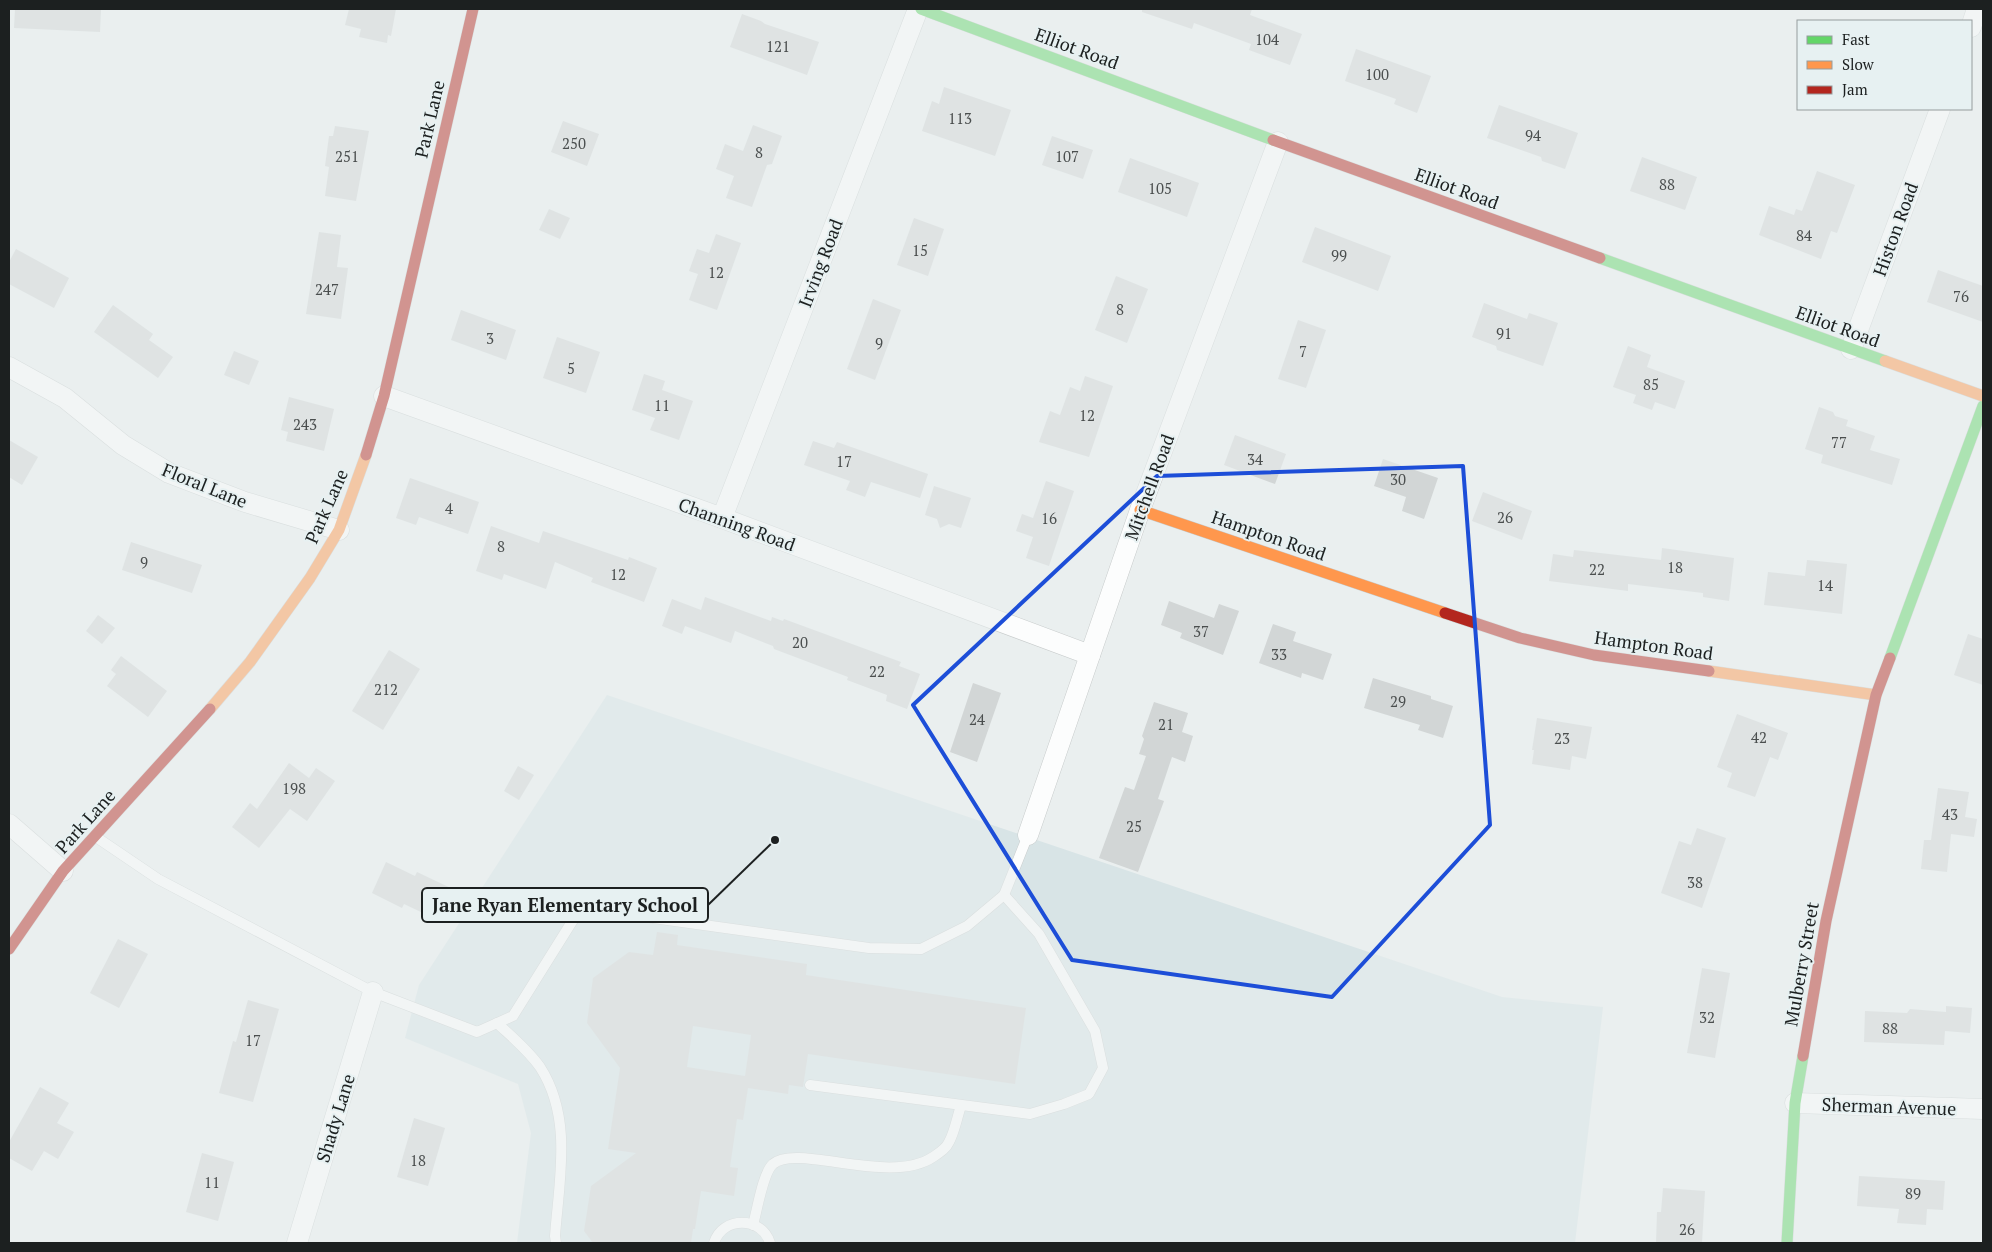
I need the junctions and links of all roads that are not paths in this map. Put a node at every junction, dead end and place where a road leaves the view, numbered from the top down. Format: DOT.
graph roads {
  1 [pos="472,9"];
  2 [pos="919,9"];
  3 [pos="1978,9"];
  4 [pos="1972,24"];
  5 [pos="1940,110"];
  6 [pos="1278,142"];
  7 [pos="1851,349"];
  8 [pos="9,367"];
  9 [pos="384,396"];
  10 [pos="1983,396"];
  11 [pos="1983,406"];
  12 [pos="1140,510"];
  13 [pos="722,518"];
  14 [pos="339,530"];
  15 [pos="1090,655"];
  16 [pos="1876,695"];
  17 [pos="9,824"];
  18 [pos="1028,835"];
  19 [pos="94,836"];
  20 [pos="63,871"];
  21 [pos="1004,895"];
  22 [pos="9,949"];
  23 [pos="374,992"];
  24 [pos="497,1023"];
  25 [pos="810,1086"];
  26 [pos="1795,1104"];
  27 [pos="961,1106"];
  28 [pos="1983,1109"];
  29 [pos="753,1225"];
  30 [pos="297,1243"];
  31 [pos="556,1243"];
  32 [pos="714,1243"];
  33 [pos="770,1243"];
  34 [pos="1787,1243"];
  1 -- 9 [label="street, Park Lane"];
  2 -- 6 [label="street, Elliot Road"];
  2 -- 13 [label="street, Irving Road"];
  3 -- 4 [label="street"];
  5 -- 7 [label="street, Histon Road"];
  6 -- 7 [label="street, Elliot Road"];
  6 -- 12 [label="street, Mitchell Road"];
  7 -- 10 [label="street, Elliot Road"];
  8 -- 14 [label="street, Floral Lane"];
  9 -- 13 [label="street, Channing Road"];
  9 -- 14 [label="street, Park Lane"];
  11 -- 16 [label="street"];
  12 -- 15 [label="street, Mitchell Road"];
  12 -- 16 [label="street, Hampton Road"];
  13 -- 15 [label="street, Channing Road"];
  14 -- 19 [label="street, Park Lane"];
  15 -- 18 [label="street, Mitchell Road"];
  16 -- 26 [label="street, Mulberry Street"];
  17 -- 20 [label="street"];
  18 -- 21 [label="lane"];
  19 -- 20 [label="street, Park Lane"];
  19 -- 23 [label="lane"];
  20 -- 22 [label="street, Park Lane"];
  21 -- 24 [label="lane"];
  21 -- 27 [label="lane"];
  23 -- 24 [label="lane"];
  23 -- 30 [label="street, Shady Lane"];
  24 -- 31 [label="lane"];
  25 -- 27 [label="lane"];
  26 -- 28 [label="street, Sherman Avenue"];
  26 -- 34 [label="street, Mulberry Street"];
  27 -- 29 [label="lane"];
  29 -- 32 [label="lane"];
  29 -- 33 [label="lane"];
}
